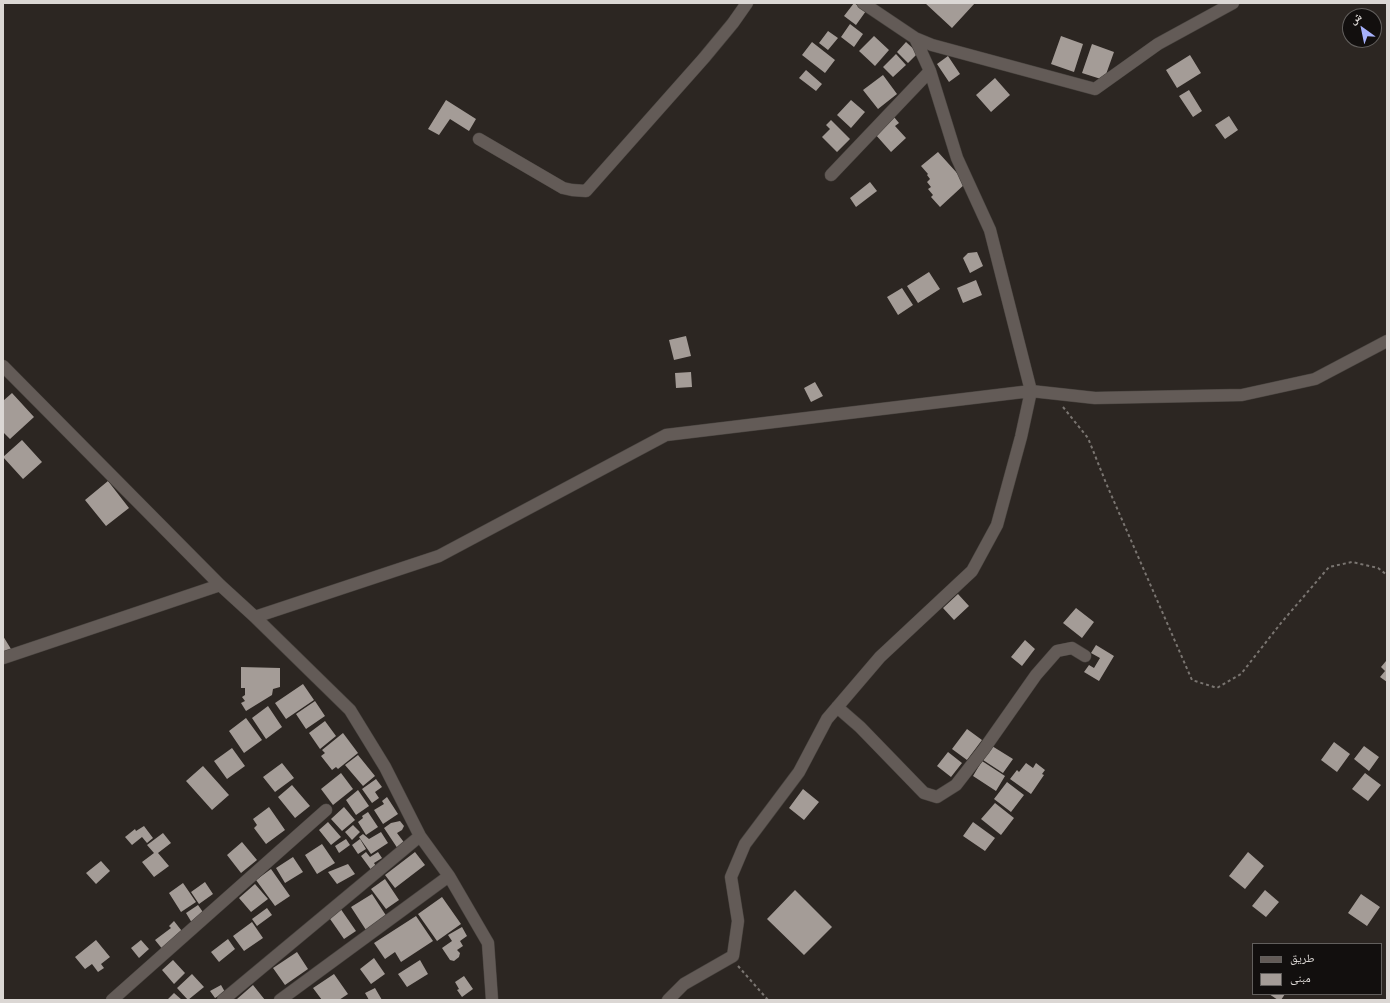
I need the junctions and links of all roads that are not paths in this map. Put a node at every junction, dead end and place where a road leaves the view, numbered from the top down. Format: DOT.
graph roads {
  1 [pos="747,3"];
  2 [pos="863,3"];
  3 [pos="1233,3"];
  4 [pos="915,38"];
  5 [pos="930,71"];
  6 [pos="479,139"];
  7 [pos="831,176"];
  8 [pos="1387,341"];
  9 [pos="3,366"];
  10 [pos="1031,391"];
  11 [pos="220,585"];
  12 [pos="255,617"];
  13 [pos="1085,656"];
  14 [pos="3,658"];
  15 [pos="838,707"];
  16 [pos="326,810"];
  17 [pos="420,836"];
  18 [pos="449,876"];
  19 [pos="112,1000"];
  20 [pos="223,1000"];
  21 [pos="280,1000"];
  22 [pos="492,1000"];
  23 [pos="668,1000"];
  1 -- 6 [label="street"];
  2 -- 4 [label="street"];
  3 -- 4 [label="street"];
  4 -- 5 [label="street"];
  5 -- 7 [label="street"];
  5 -- 10 [label="street"];
  8 -- 10 [label="street"];
  9 -- 11 [label="street"];
  10 -- 12 [label="street"];
  10 -- 15 [label="street"];
  11 -- 12 [label="street"];
  11 -- 14 [label="street"];
  12 -- 17 [label="street"];
  13 -- 15 [label="street"];
  15 -- 23 [label="street"];
  16 -- 19 [label="street"];
  17 -- 18 [label="street"];
  17 -- 20 [label="street"];
  18 -- 21 [label="street"];
  18 -- 22 [label="street"];
}
